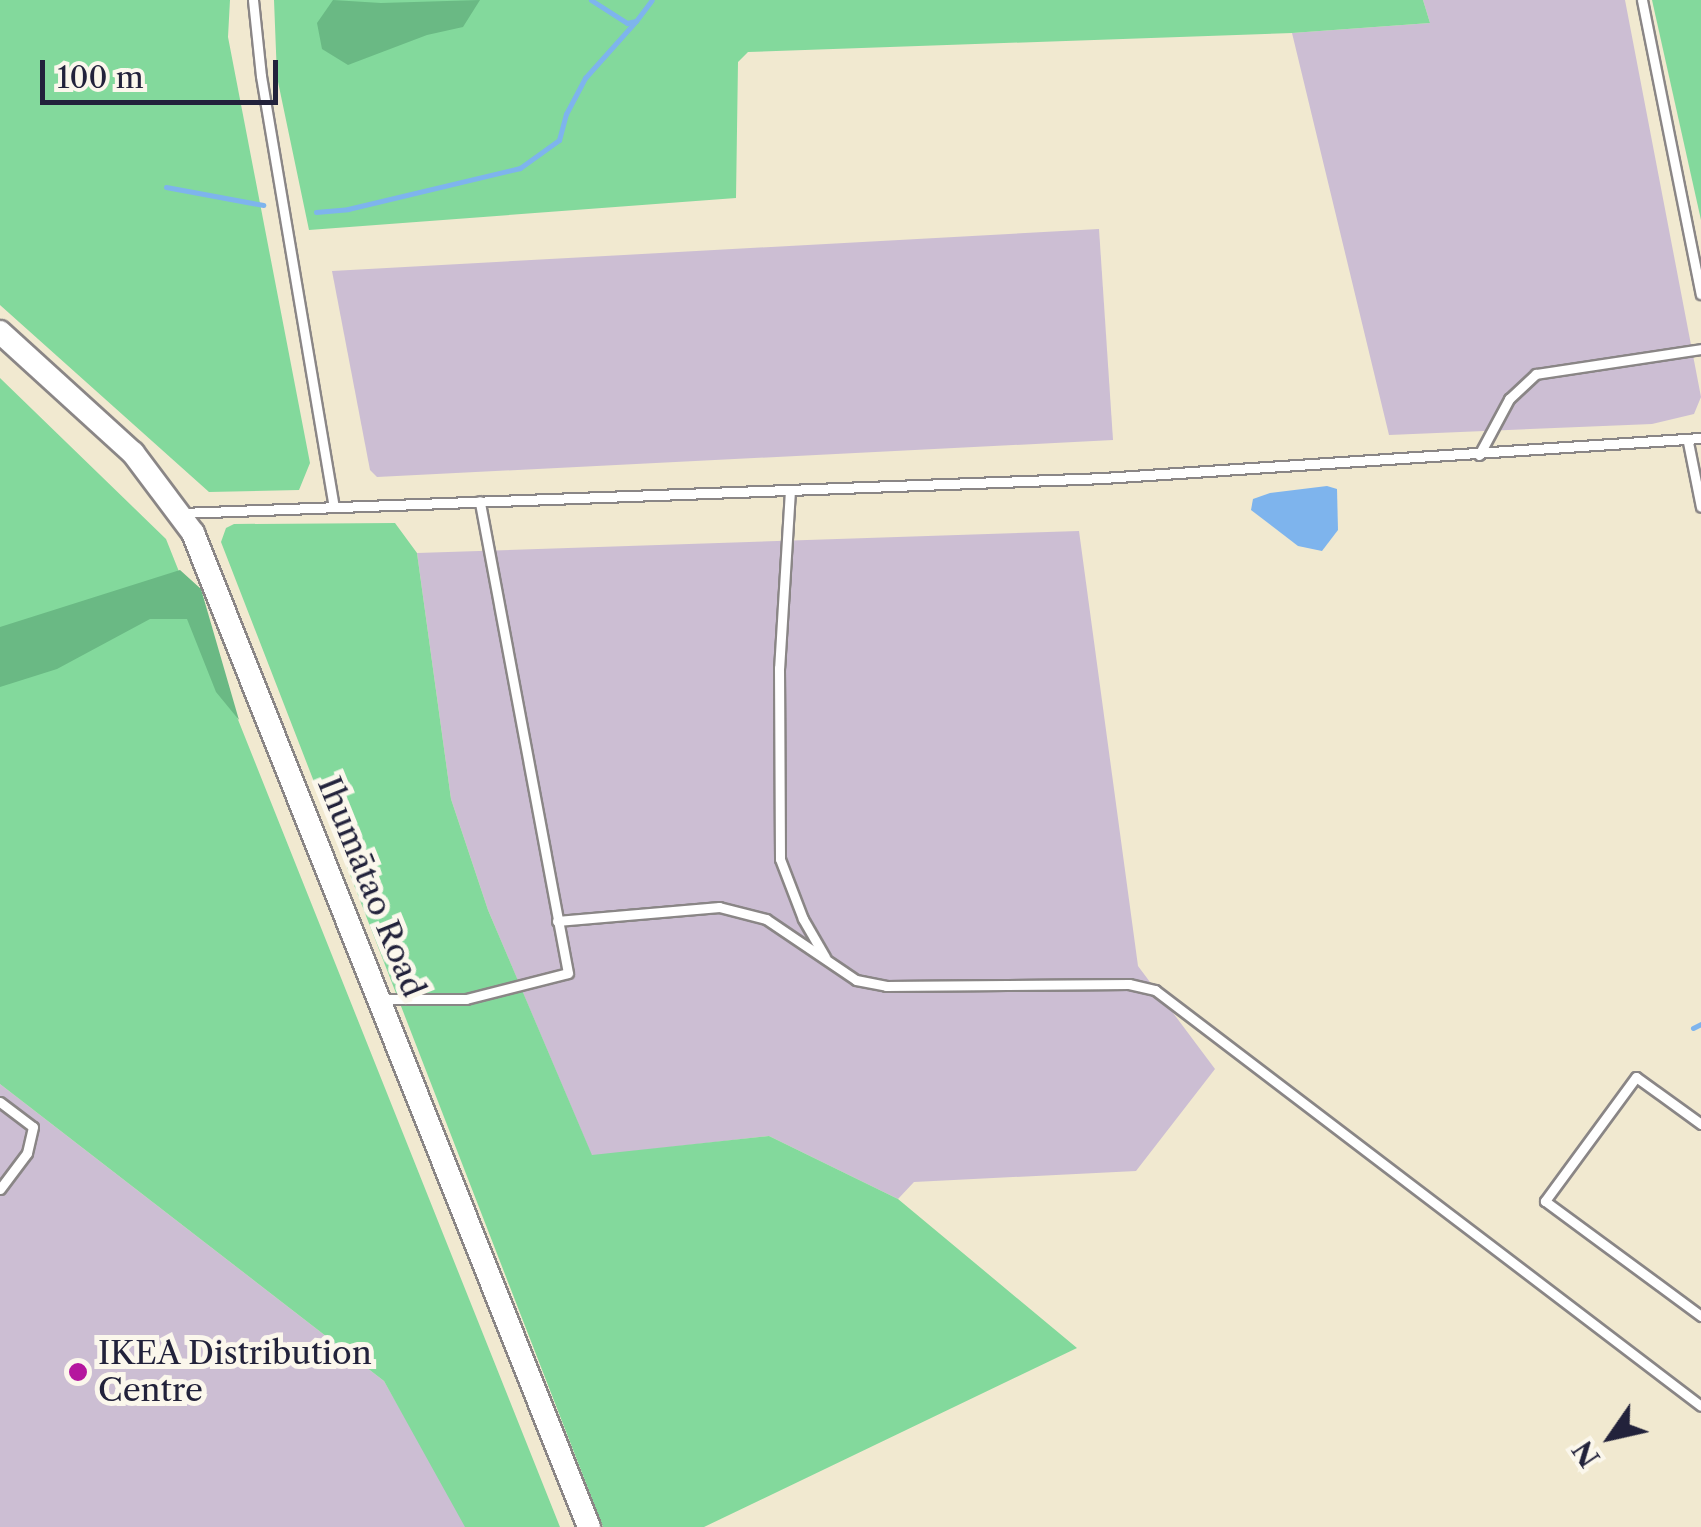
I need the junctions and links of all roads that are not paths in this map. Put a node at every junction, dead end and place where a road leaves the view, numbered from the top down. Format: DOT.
graph roads {
  1 [pos="253,0"];
  2 [pos="1642,0"];
  3 [pos="1701,294"];
  4 [pos="0,332"];
  5 [pos="1701,349"];
  6 [pos="1701,438"];
  7 [pos="1688,442"];
  8 [pos="1480,455"];
  9 [pos="790,490"];
  10 [pos="480,501"];
  11 [pos="334,507"];
  12 [pos="1701,507"];
  13 [pos="180,513"];
  14 [pos="556,920"];
  15 [pos="829,964"];
  16 [pos="380,999"];
  17 [pos="0,1102"];
  18 [pos="1701,1124"];
  19 [pos="0,1188"];
  20 [pos="1701,1316"];
  21 [pos="1701,1405"];
  22 [pos="589,1527"];
  1 -- 11 [label="lane"];
  2 -- 3 [label="lane"];
  4 -- 13 [label="street, Ihumātao Road"];
  5 -- 8 [label="lane"];
  6 -- 7 [label="lane"];
  7 -- 8 [label="lane"];
  7 -- 12 [label="lane"];
  8 -- 9 [label="lane"];
  9 -- 10 [label="lane"];
  9 -- 15 [label="lane"];
  10 -- 11 [label="lane"];
  10 -- 14 [label="lane"];
  11 -- 13 [label="lane"];
  13 -- 16 [label="street, Ihumātao Road"];
  14 -- 15 [label="lane"];
  14 -- 16 [label="lane"];
  15 -- 21 [label="lane"];
  16 -- 22 [label="street, Ihumātao Road"];
  17 -- 19 [label="lane"];
  18 -- 20 [label="lane"];
}
